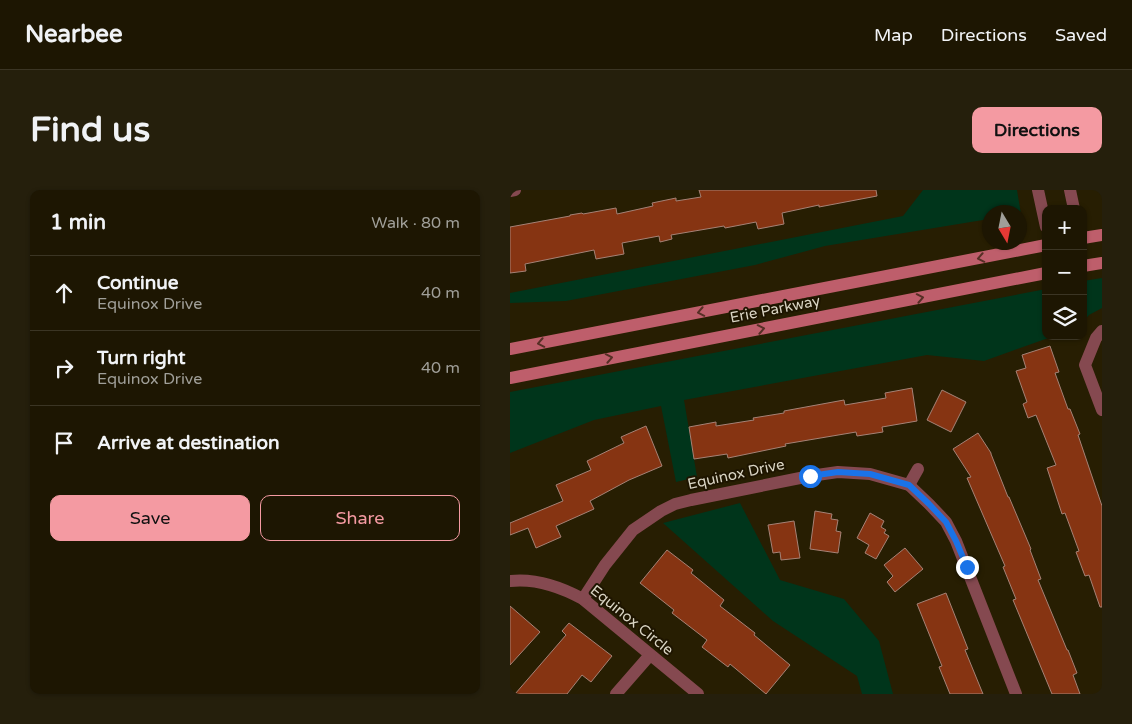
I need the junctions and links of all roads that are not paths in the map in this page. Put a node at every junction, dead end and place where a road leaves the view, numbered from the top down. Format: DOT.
graph roads {
  1 [pos="515,190"];
  2 [pos="1038,190"];
  3 [pos="1070,190"];
  4 [pos="510,191"];
  5 [pos="1073,205"];
  6 [pos="1042,208"];
  7 [pos="1102,234"];
  8 [pos="1087,237"];
  9 [pos="1042,247"];
  10 [pos="1087,263"];
  11 [pos="1102,263"];
  12 [pos="1042,274"];
  13 [pos="1102,331"];
  14 [pos="510,349"];
  15 [pos="510,378"];
  16 [pos="1102,410"];
  17 [pos="918,469"];
  18 [pos="909,485"];
  19 [pos="510,581"];
  20 [pos="583,599"];
  21 [pos="650,655"];
  22 [pos="616,694"];
  23 [pos="698,694"];
  24 [pos="1016,694"];
  1 -- 4 [label="street"];
  2 -- 6 [label="street"];
  3 -- 5 [label="street"];
  7 -- 8 [label="main road"];
  9 -- 14 [label="main road, Erie Parkway, one-way"];
  10 -- 11 [label="main road"];
  15 -- 12 [label="main road, Erie Parkway, one-way"];
  13 -- 16 [label="street"];
  17 -- 18 [label="street"];
  18 -- 20 [label="street, Equinox Drive"];
  18 -- 24 [label="street, Equinox Drive"];
  19 -- 20 [label="street, Equinox Circle"];
  20 -- 21 [label="street, Equinox Circle"];
  21 -- 22 [label="street"];
  21 -- 23 [label="street, Equinox Circle"];
}
